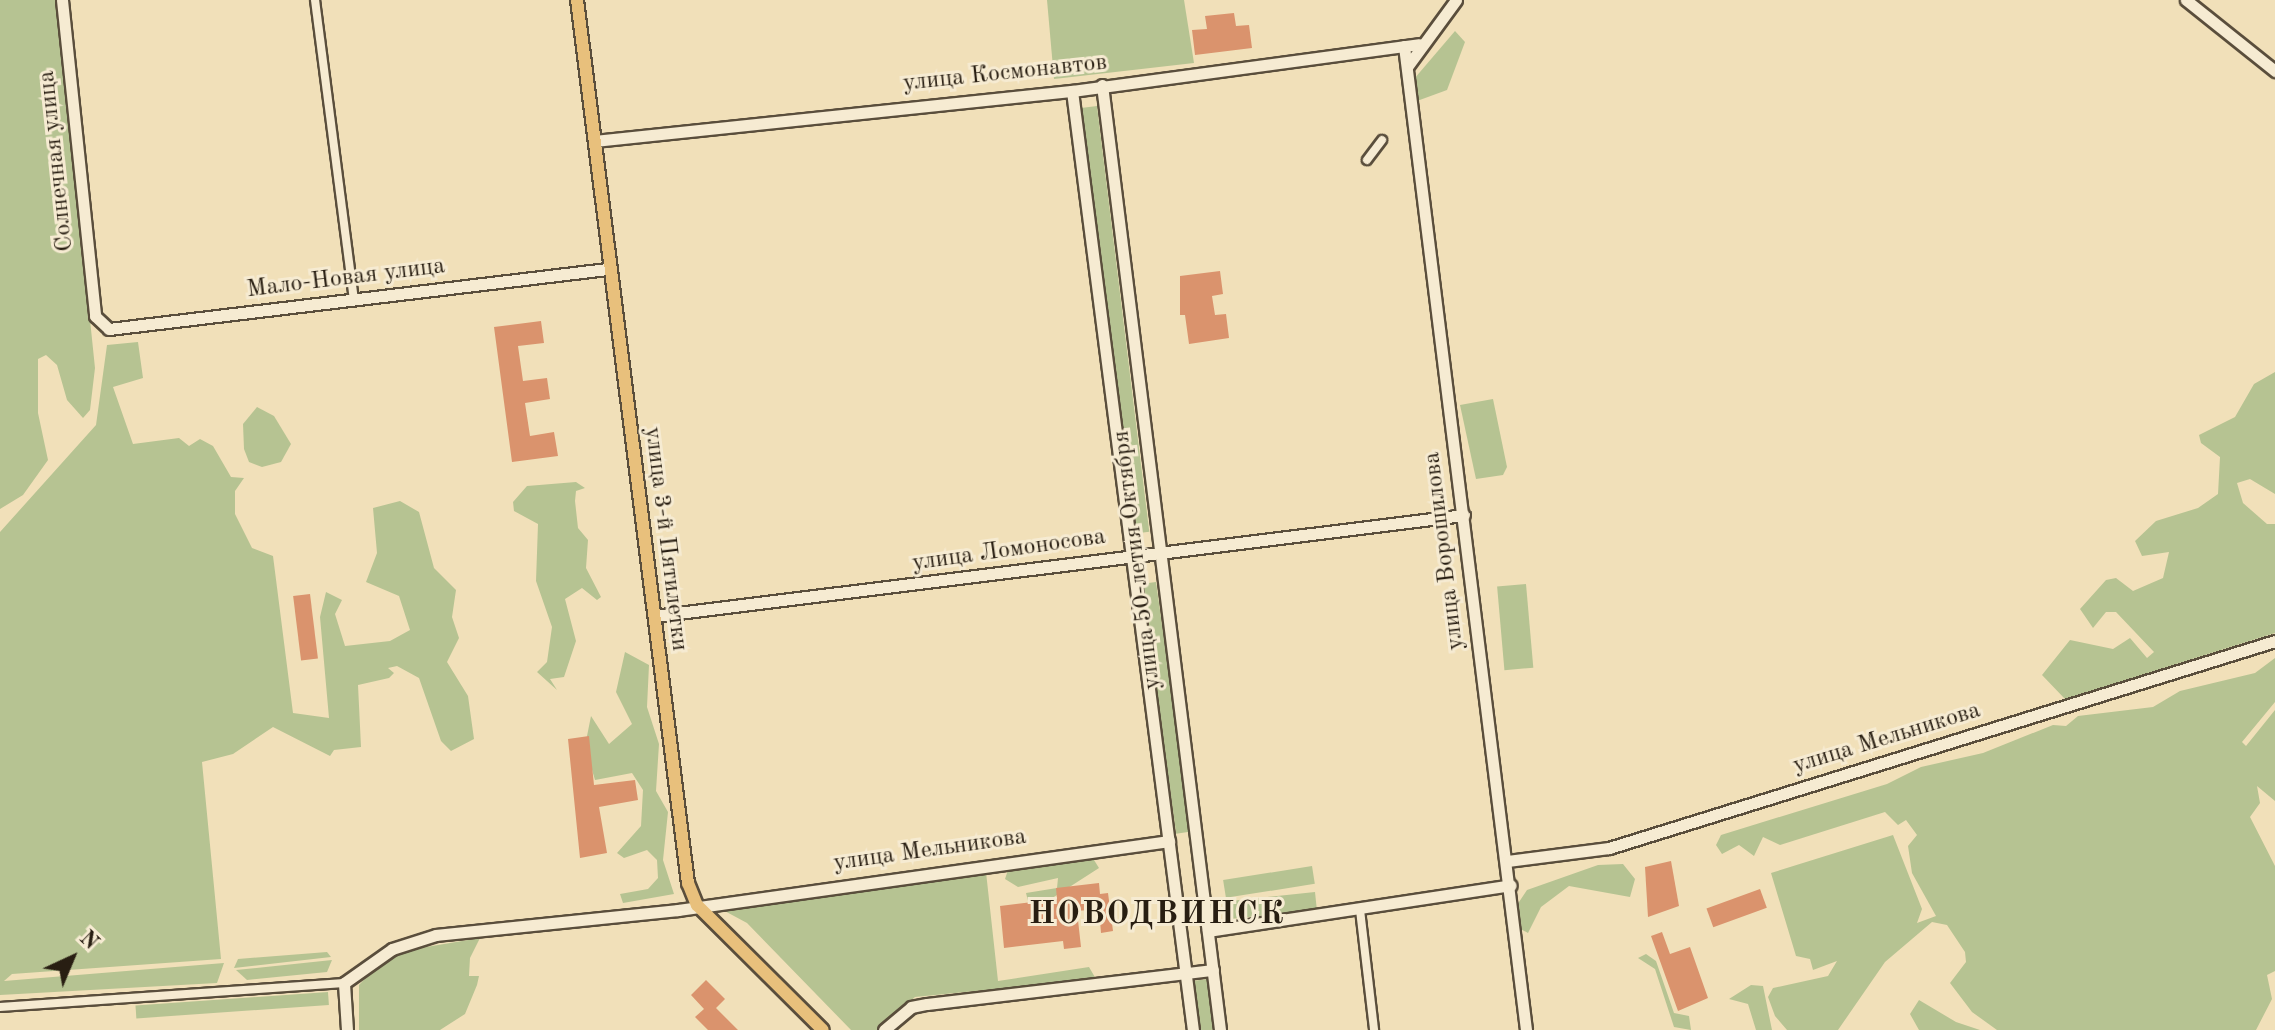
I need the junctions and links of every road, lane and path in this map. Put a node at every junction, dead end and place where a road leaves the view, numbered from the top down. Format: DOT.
graph roads {
  1 [pos="62,0"];
  2 [pos="315,0"];
  3 [pos="577,0"];
  4 [pos="1456,0"];
  5 [pos="2186,0"];
  6 [pos="1419,44"];
  7 [pos="1404,46"];
  8 [pos="1407,68"];
  9 [pos="2275,71"];
  10 [pos="1102,85"];
  11 [pos="1072,91"];
  12 [pos="1382,140"];
  13 [pos="595,141"];
  14 [pos="1367,160"];
  15 [pos="607,269"];
  16 [pos="354,300"];
  17 [pos="95,316"];
  18 [pos="1464,515"];
  19 [pos="1160,551"];
  20 [pos="1131,558"];
  21 [pos="654,616"];
  22 [pos="2275,641"];
  23 [pos="1169,841"];
  24 [pos="1507,861"];
  25 [pos="1511,885"];
  26 [pos="697,905"];
  27 [pos="1360,910"];
  28 [pos="1208,931"];
  29 [pos="1213,970"];
  30 [pos="1186,973"];
  31 [pos="344,983"];
  32 [pos="0,1007"];
  33 [pos="347,1030"];
  34 [pos="823,1030"];
  35 [pos="884,1030"];
  36 [pos="1193,1030"];
  37 [pos="1220,1030"];
  38 [pos="1374,1030"];
  39 [pos="1526,1030"];
  1 -- 17 [label="street, Солнечная улица"];
  2 -- 16 [label="street"];
  3 -- 13 [label="main road, улица 3-й Пятилетки"];
  4 -- 6 [label="street"];
  5 -- 9 [label="street"];
  6 -- 7 [label="street, улица Космонавтов"];
  6 -- 8 [label="street"];
  7 -- 8 [label="street, улица Ворошилова"];
  7 -- 10 [label="street, улица Космонавтов"];
  8 -- 18 [label="street, улица Ворошилова"];
  10 -- 11 [label="street, улица Космонавтов"];
  10 -- 19 [label="street, улица 50-летия Октября"];
  11 -- 13 [label="street, улица Космонавтов"];
  11 -- 20 [label="street, улица 50-летия Октября"];
  12 -- 14 [label="street"];
  13 -- 15 [label="main road, улица 3-й Пятилетки"];
  15 -- 16 [label="street, Мало-Новая улица"];
  15 -- 21 [label="main road, улица 3-й Пятилетки"];
  16 -- 17 [label="street, Мало-Новая улица"];
  18 -- 19 [label="street, улица Ломоносова"];
  18 -- 24 [label="street, улица Ворошилова"];
  19 -- 20 [label="street, улица Ломоносова"];
  19 -- 28 [label="street, улица 50-летия Октября"];
  20 -- 21 [label="street, улица Ломоносова"];
  20 -- 23 [label="street, улица 50-летия Октября"];
  21 -- 26 [label="main road, улица 3-й Пятилетки"];
  22 -- 24 [label="street, улица Мельникова"];
  23 -- 26 [label="street, улица Мельникова"];
  23 -- 30 [label="street, улица 50-летия Октября"];
  24 -- 25 [label="street, улица Ворошилова"];
  25 -- 27 [label="street"];
  25 -- 39 [label="street, улица Ворошилова"];
  26 -- 31 [label="street, улица Мельникова"];
  26 -- 34 [label="main road, улица 3-й Пятилетки"];
  27 -- 28 [label="street"];
  27 -- 38 [label="street"];
  28 -- 29 [label="street, улица 50-летия Октября"];
  29 -- 30 [label="street"];
  29 -- 37 [label="street, улица 50-летия Октября"];
  30 -- 35 [label="street"];
  30 -- 36 [label="street, улица 50-летия Октября"];
  31 -- 32 [label="street"];
  31 -- 33 [label="street"];
}
